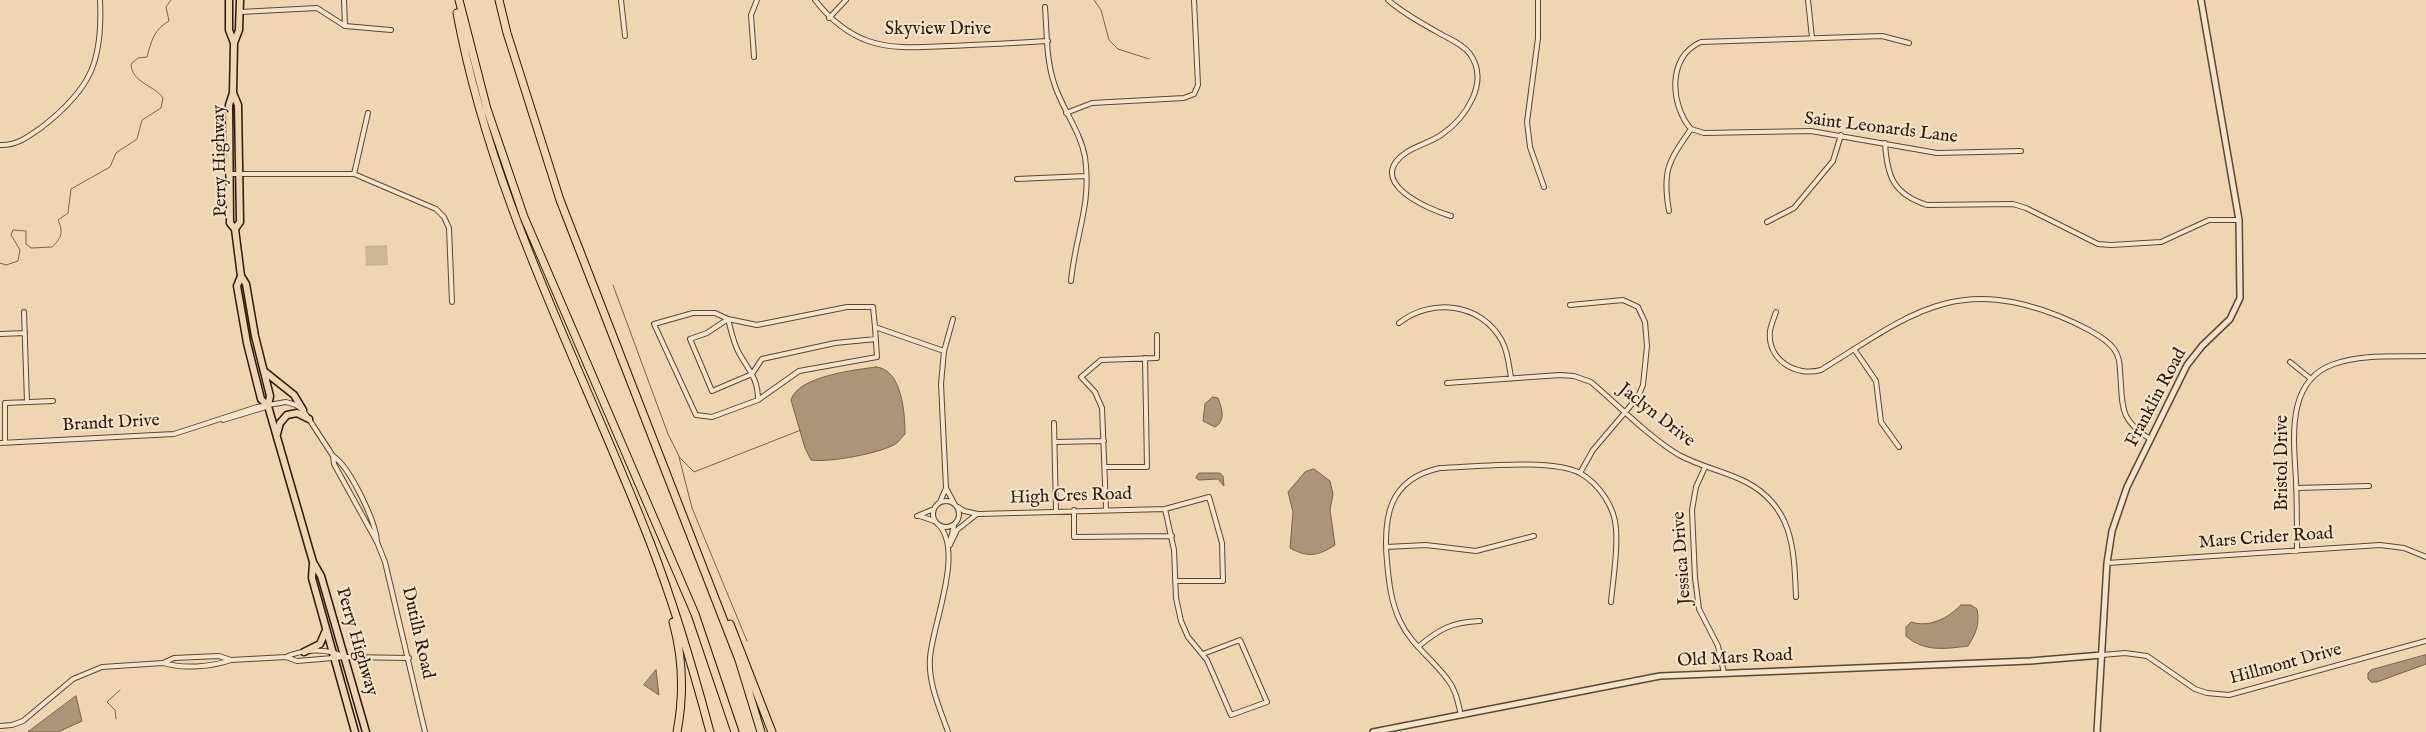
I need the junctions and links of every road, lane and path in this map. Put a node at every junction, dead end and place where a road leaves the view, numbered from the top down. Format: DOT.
graph roads {
  1 [pos="100,0"];
  2 [pos="229,0"];
  3 [pos="240,0"];
  4 [pos="344,0"];
  5 [pos="455,0"];
  6 [pos="459,0"];
  7 [pos="499,0"];
  8 [pos="621,0"];
  9 [pos="757,0"];
  10 [pos="815,0"];
  11 [pos="846,0"];
  12 [pos="1194,0"];
  13 [pos="1388,0"];
  14 [pos="1538,0"];
  15 [pos="1808,0"];
  16 [pos="2201,0"];
  17 [pos="1045,7"];
  18 [pos="240,12"];
  19 [pos="829,18"];
  20 [pos="345,26"];
  21 [pos="391,30"];
  22 [pos="625,36"];
  23 [pos="1812,38"];
  24 [pos="1048,42"];
  25 [pos="234,43"];
  26 [pos="1909,43"];
  27 [pos="754,56"];
  28 [pos="233,93"];
  29 [pos="368,113"];
  30 [pos="1066,113"];
  31 [pos="1691,129"];
  32 [pos="1841,135"];
  33 [pos="1885,143"];
  34 [pos="0,145"];
  35 [pos="2021,151"];
  36 [pos="228,174"];
  37 [pos="238,174"];
  38 [pos="354,174"];
  39 [pos="1086,176"];
  40 [pos="1017,179"];
  41 [pos="1544,188"];
  42 [pos="1670,211"];
  43 [pos="1451,216"];
  44 [pos="2240,220"];
  45 [pos="1767,222"];
  46 [pos="236,229"];
  47 [pos="240,276"];
  48 [pos="1071,281"];
  49 [pos="452,302"];
  50 [pos="1570,305"];
  51 [pos="24,312"];
  52 [pos="1776,312"];
  53 [pos="728,319"];
  54 [pos="953,319"];
  55 [pos="1398,323"];
  56 [pos="875,327"];
  57 [pos="25,333"];
  58 [pos="0,334"];
  59 [pos="1157,336"];
  60 [pos="876,339"];
  61 [pos="1854,349"];
  62 [pos="944,351"];
  63 [pos="2426,356"];
  64 [pos="1145,358"];
  65 [pos="2290,362"];
  66 [pos="263,370"];
  67 [pos="752,374"];
  68 [pos="1512,378"];
  69 [pos="2311,379"];
  70 [pos="1447,383"];
  71 [pos="758,400"];
  72 [pos="53,401"];
  73 [pos="27,402"];
  74 [pos="2,403"];
  75 [pos="268,406"];
  76 [pos="303,410"];
  77 [pos="1626,412"];
  78 [pos="309,419"];
  79 [pos="1054,424"];
  80 [pos="277,436"];
  81 [pos="2150,439"];
  82 [pos="1104,441"];
  83 [pos="5,442"];
  84 [pos="1054,442"];
  85 [pos="0,443"];
  86 [pos="1899,447"];
  87 [pos="333,456"];
  88 [pos="1105,467"];
  89 [pos="1705,467"];
  90 [pos="1580,473"];
  91 [pos="2369,486"];
  92 [pos="946,488"];
  93 [pos="2296,488"];
  94 [pos="956,505"];
  95 [pos="936,506"];
  96 [pos="1106,508"];
  97 [pos="1165,509"];
  98 [pos="1056,510"];
  99 [pos="1074,510"];
  100 [pos="978,514"];
  101 [pos="685,521"];
  102 [pos="936,523"];
  103 [pos="954,525"];
  104 [pos="1172,536"];
  105 [pos="1534,536"];
  106 [pos="377,542"];
  107 [pos="950,545"];
  108 [pos="1386,547"];
  109 [pos="2297,550"];
  110 [pos="947,553"];
  111 [pos="2426,557"];
  112 [pos="312,562"];
  113 [pos="2107,564"];
  114 [pos="662,578"];
  115 [pos="1175,581"];
  116 [pos="1796,597"];
  117 [pos="1611,602"];
  118 [pos="1480,621"];
  119 [pos="326,626"];
  120 [pos="2426,641"];
  121 [pos="1418,647"];
  122 [pos="333,651"];
  123 [pos="304,652"];
  124 [pos="1204,654"];
  125 [pos="2102,655"];
  126 [pos="286,657"];
  127 [pos="345,657"];
  128 [pos="409,658"];
  129 [pos="231,660"];
  130 [pos="336,660"];
  131 [pos="163,663"];
  132 [pos="1724,673"];
  133 [pos="1461,715"];
  134 [pos="0,726"];
  135 [pos="355,732"];
  136 [pos="366,732"];
  137 [pos="425,732"];
  138 [pos="677,732"];
  139 [pos="710,732"];
  140 [pos="734,732"];
  141 [pos="761,732"];
  142 [pos="772,732"];
  143 [pos="948,732"];
  144 [pos="1373,732"];
  145 [pos="2097,732"];
  1 -- 34 [label="street"];
  2 -- 25 [label="main road, Perry Highway"];
  3 -- 18 [label="main road, Perry Highway"];
  4 -- 20 [label="street"];
  5 -- 114 [label="highway"];
  6 -- 140 [label="highway"];
  7 -- 101 [label="highway"];
  8 -- 22 [label="street"];
  9 -- 27 [label="street"];
  10 -- 19 [label="street, Skyview Drive"];
  11 -- 19 [label="street"];
  12 -- 30 [label="street"];
  13 -- 43 [label="street"];
  14 -- 41 [label="street"];
  15 -- 23 [label="street"];
  16 -- 44 [label="street, Franklin Road"];
  17 -- 24 [label="street"];
  18 -- 20 [label="street"];
  18 -- 25 [label="main road, Perry Highway"];
  19 -- 24 [label="street, Skyview Drive"];
  20 -- 21 [label="street"];
  23 -- 26 [label="street"];
  23 -- 31 [label="street"];
  24 -- 30 [label="street"];
  25 -- 28 [label="main road, Perry Highway"];
  28 -- 36 [label="main road, Perry Highway"];
  28 -- 37 [label="main road, Perry Highway"];
  29 -- 38 [label="street"];
  30 -- 39 [label="street"];
  31 -- 32 [label="street, Saint Leonards Lane"];
  31 -- 42 [label="street"];
  32 -- 33 [label="street, Saint Leonards Lane"];
  32 -- 45 [label="street"];
  33 -- 35 [label="street, Saint Leonards Lane"];
  33 -- 44 [label="street"];
  36 -- 37 [label="street"];
  36 -- 46 [label="main road, Perry Highway"];
  37 -- 38 [label="street"];
  37 -- 46 [label="main road, Perry Highway"];
  38 -- 49 [label="street"];
  39 -- 40 [label="street"];
  39 -- 48 [label="street"];
  44 -- 81 [label="street, Franklin Road"];
  46 -- 47 [label="main road, Perry Highway"];
  47 -- 66 [label="main road, Perry Highway"];
  47 -- 75 [label="main road, Perry Highway"];
  50 -- 77 [label="street"];
  51 -- 57 [label="street"];
  52 -- 61 [label="street"];
  53 -- 56 [label="street"];
  53 -- 67 [label="street"];
  53 -- 67 [label="street"];
  53 -- 71 [label="street"];
  54 -- 62 [label="street"];
  55 -- 68 [label="street"];
  56 -- 60 [label="street"];
  56 -- 62 [label="street"];
  57 -- 58 [label="street"];
  57 -- 73 [label="street"];
  59 -- 64 [label="street"];
  60 -- 67 [label="street"];
  60 -- 71 [label="street"];
  61 -- 81 [label="street"];
  61 -- 86 [label="street"];
  62 -- 92 [label="street"];
  63 -- 69 [label="street, Bristol Drive"];
  64 -- 82 [label="street"];
  64 -- 88 [label="street"];
  65 -- 69 [label="street"];
  66 -- 75 [label="main road, Perry Highway"];
  66 -- 76 [label="main road"];
  67 -- 71 [label="street"];
  68 -- 70 [label="street, Jaclyn Drive"];
  68 -- 77 [label="street, Jaclyn Drive"];
  69 -- 93 [label="street, Bristol Drive"];
  72 -- 73 [label="street"];
  73 -- 74 [label="street"];
  74 -- 83 [label="street"];
  75 -- 76 [label="street"];
  75 -- 80 [label="main road, Perry Highway"];
  75 -- 83 [label="street, Brandt Drive"];
  76 -- 78 [label="street, Dutilh Road"];
  77 -- 89 [label="street, Jaclyn Drive"];
  77 -- 90 [label="street"];
  78 -- 80 [label="main road"];
  78 -- 87 [label="street, Dutilh Road"];
  79 -- 84 [label="street"];
  80 -- 112 [label="main road, Perry Highway"];
  81 -- 113 [label="street, Franklin Road"];
  82 -- 84 [label="street"];
  82 -- 88 [label="street"];
  83 -- 85 [label="street, Brandt Drive"];
  84 -- 98 [label="street"];
  87 -- 106 [label="street, Dutilh Road"];
  87 -- 106 [label="street, Dutilh Road"];
  88 -- 96 [label="street"];
  89 -- 116 [label="street, Jaclyn Drive"];
  89 -- 132 [label="street, Jessica Drive"];
  90 -- 108 [label="street"];
  90 -- 117 [label="street"];
  91 -- 93 [label="street"];
  92 -- 94 [label="street"];
  92 -- 95 [label="street"];
  93 -- 109 [label="street, Bristol Drive"];
  94 -- 95 [label="street"];
  94 -- 100 [label="street, High Cres Road"];
  94 -- 103 [label="street"];
  95 -- 102 [label="street"];
  95 -- 102 [label="street"];
  96 -- 97 [label="street, High Cres Road"];
  96 -- 99 [label="street, High Cres Road"];
  97 -- 104 [label="street"];
  97 -- 115 [label="street, High Cres Road"];
  98 -- 99 [label="street, High Cres Road"];
  98 -- 100 [label="street, High Cres Road"];
  99 -- 104 [label="street"];
  100 -- 107 [label="street"];
  101 -- 141 [label="highway"];
  101 -- 142 [label="highway"];
  102 -- 103 [label="street"];
  102 -- 110 [label="street"];
  103 -- 107 [label="street"];
  104 -- 115 [label="street"];
  105 -- 108 [label="street"];
  106 -- 128 [label="street, Dutilh Road"];
  107 -- 110 [label="street"];
  108 -- 121 [label="street"];
  109 -- 111 [label="street, Mars Crider Road"];
  109 -- 113 [label="street, Mars Crider Road"];
  110 -- 143 [label="street"];
  112 -- 119 [label="main road, Perry Highway"];
  112 -- 127 [label="main road, Perry Highway"];
  113 -- 125 [label="street, Franklin Road"];
  114 -- 138 [label="highway"];
  114 -- 139 [label="highway"];
  115 -- 124 [label="street"];
  118 -- 121 [label="street"];
  119 -- 122 [label="main road, Perry Highway"];
  119 -- 123 [label="main road"];
  120 -- 125 [label="street, Hillmont Drive"];
  121 -- 133 [label="street"];
  122 -- 123 [label="street"];
  122 -- 127 [label="street"];
  122 -- 130 [label="main road, Perry Highway"];
  123 -- 126 [label="street"];
  124 -- 124 [label="street"];
  125 -- 132 [label="street, Old Mars Road"];
  125 -- 145 [label="street, Franklin Road"];
  126 -- 129 [label="street"];
  126 -- 130 [label="street"];
  127 -- 128 [label="street"];
  127 -- 130 [label="street"];
  127 -- 136 [label="main road, Perry Highway"];
  128 -- 137 [label="street, Dutilh Road"];
  129 -- 131 [label="street"];
  129 -- 131 [label="street"];
  130 -- 135 [label="main road, Perry Highway"];
  131 -- 134 [label="street"];
  132 -- 133 [label="street, Old Mars Road"];
  133 -- 144 [label="street, Old Mars Road"];
}
